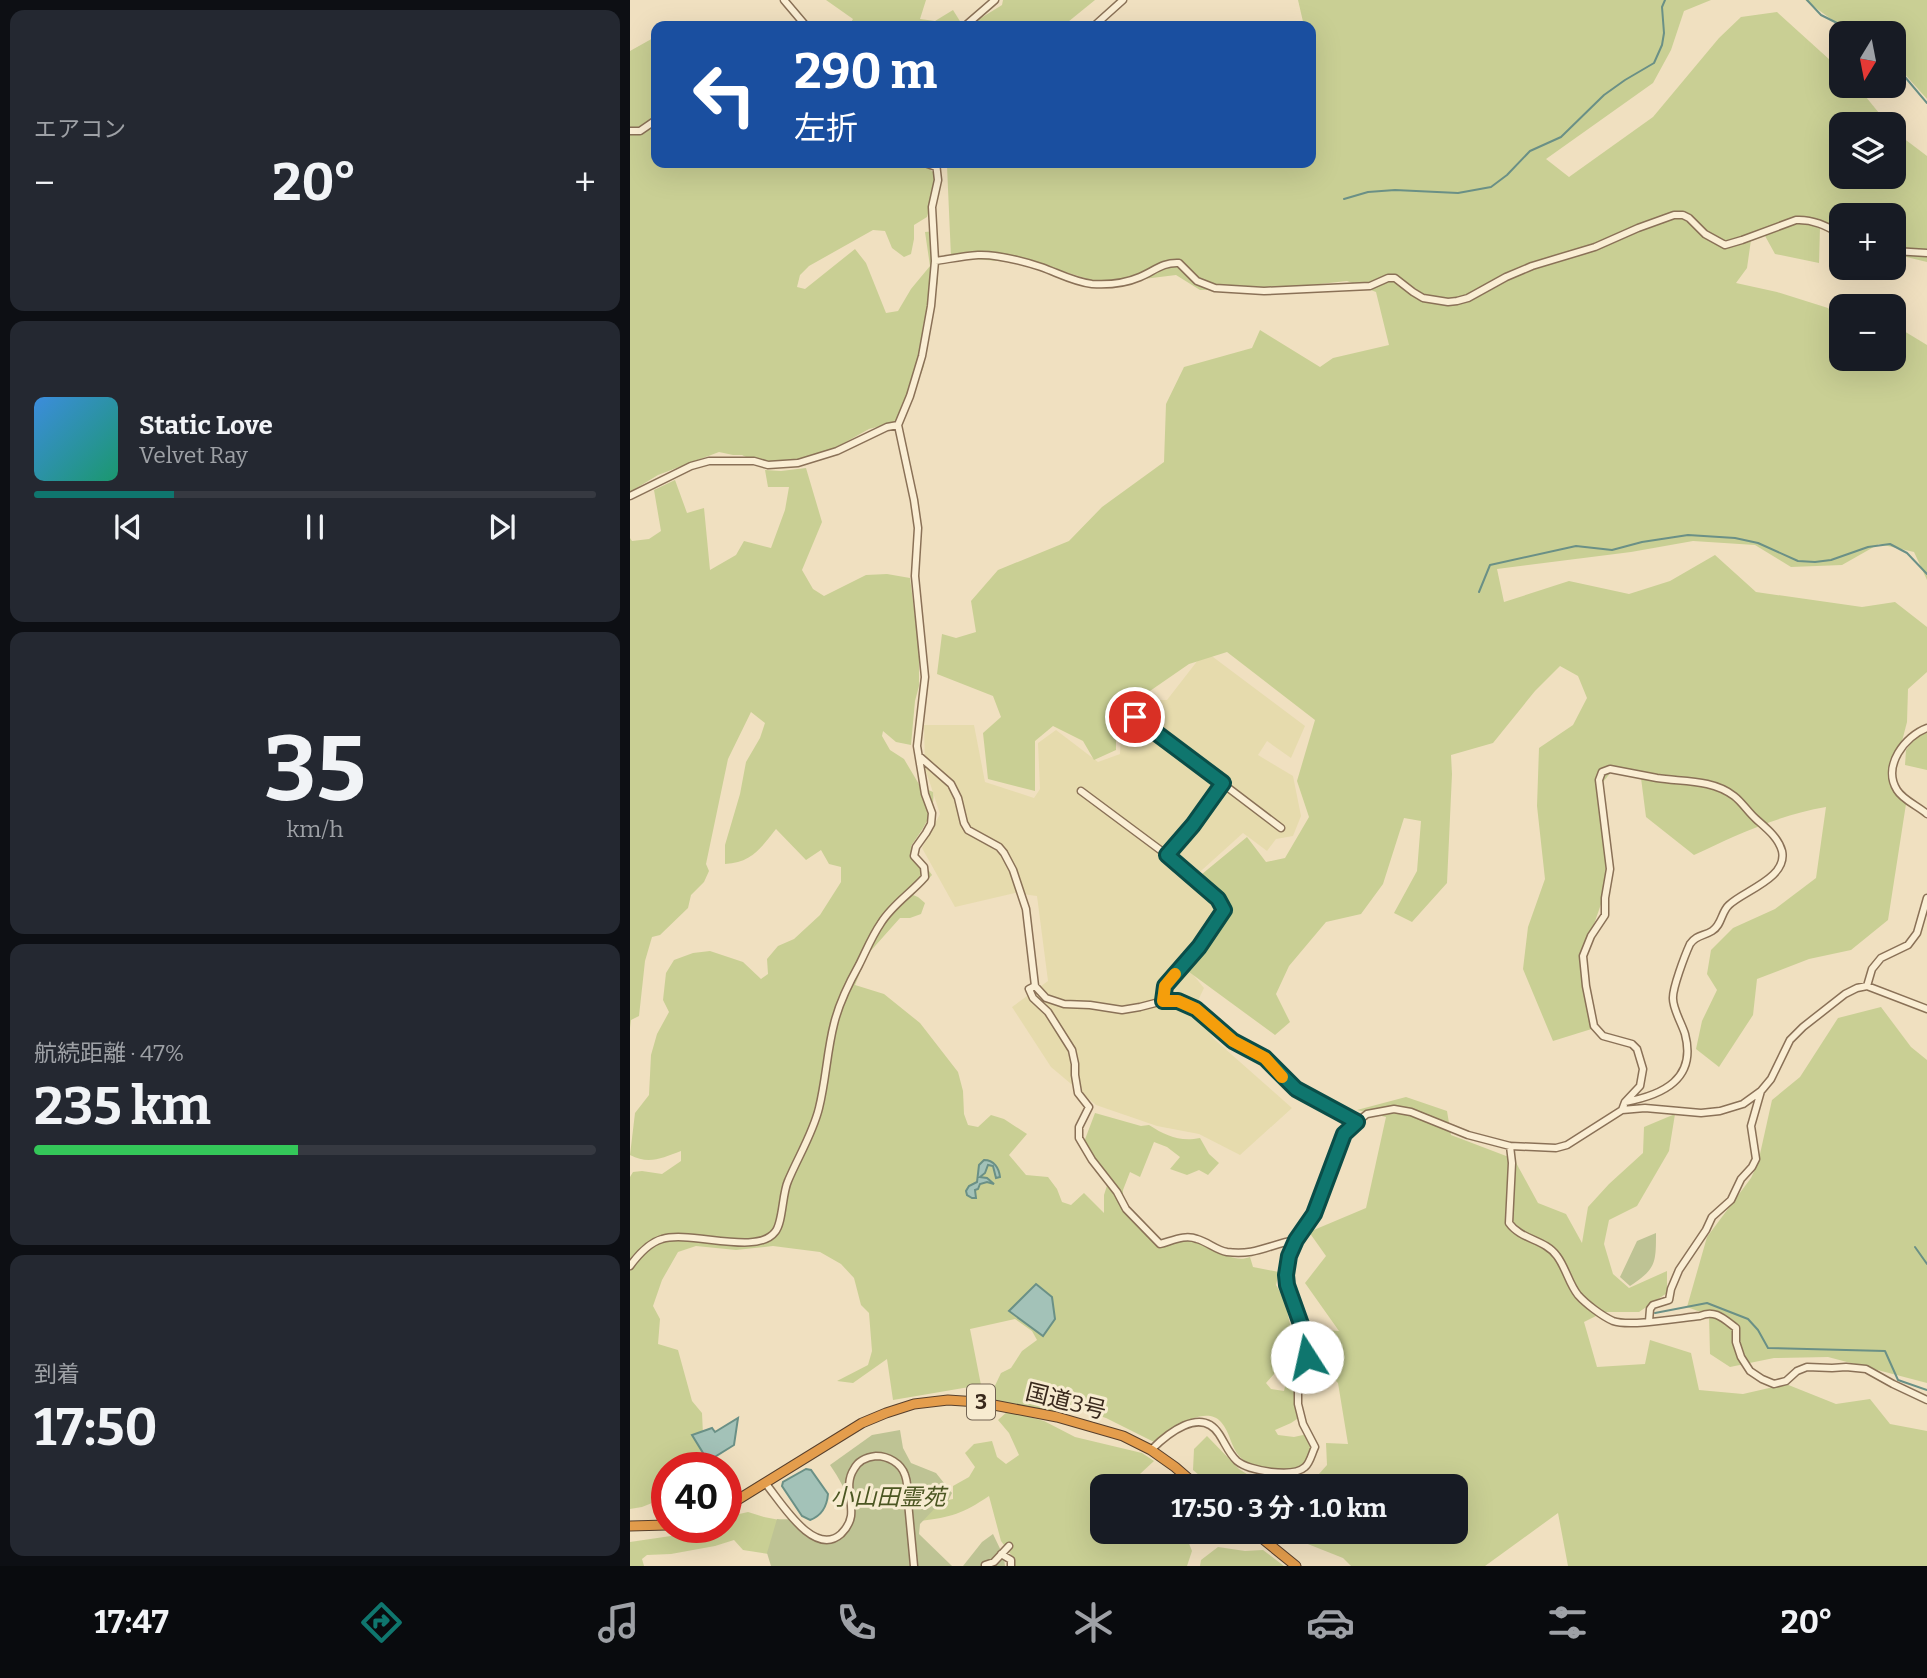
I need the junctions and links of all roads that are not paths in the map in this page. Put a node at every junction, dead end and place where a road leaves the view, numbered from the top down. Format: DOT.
graph roads {
  1 [pos="784,0"];
  2 [pos="995,0"];
  3 [pos="1123,0"];
  4 [pos="802,21"];
  5 [pos="971,21"];
  6 [pos="1100,21"];
  7 [pos="651,123"];
  8 [pos="630,131"];
  9 [pos="936,168"];
  10 [pos="1829,227"];
  11 [pos="1906,252"];
  12 [pos="1927,253"];
  13 [pos="935,261"];
  14 [pos="898,425"];
  15 [pos="630,496"];
  16 [pos="1135,717"];
  17 [pos="1927,729"];
  18 [pos="918,754"];
  19 [pos="1223,783"];
  20 [pos="1081,791"];
  21 [pos="1927,814"];
  22 [pos="1281,828"];
  23 [pos="1167,855"];
  24 [pos="1927,898"];
  25 [pos="1035,986"];
  26 [pos="1867,986"];
  27 [pos="1163,1001"];
  28 [pos="1927,1009"];
  29 [pos="1761,1091"];
  30 [pos="1625,1102"];
  31 [pos="1622,1111"];
  32 [pos="1357,1122"];
  33 [pos="1510,1146"];
  34 [pos="1296,1240"];
  35 [pos="630,1266"];
  36 [pos="1649,1321"];
  37 [pos="1927,1400"];
  38 [pos="1151,1450"];
  39 [pos="1184,1474"];
  40 [pos="766,1484"];
  41 [pos="742,1498"];
  42 [pos="651,1525"];
  43 [pos="630,1526"];
  44 [pos="1269,1544"];
  45 [pos="1009,1546"];
  46 [pos="1001,1554"];
  47 [pos="914,1566"];
  48 [pos="984,1566"];
  49 [pos="1011,1566"];
  50 [pos="1296,1566"];
  1 -- 4 [label="street"];
  2 -- 5 [label="street"];
  3 -- 6 [label="street"];
  7 -- 8 [label="street"];
  9 -- 13 [label="street"];
  10 -- 13 [label="street"];
  11 -- 12 [label="street"];
  13 -- 14 [label="street"];
  14 -- 15 [label="street"];
  14 -- 18 [label="street"];
  16 -- 19 [label="street"];
  17 -- 21 [label="street"];
  18 -- 25 [label="street"];
  18 -- 35 [label="street"];
  19 -- 22 [label="street"];
  19 -- 23 [label="street"];
  20 -- 23 [label="street"];
  23 -- 27 [label="street"];
  24 -- 26 [label="street"];
  25 -- 27 [label="street"];
  25 -- 34 [label="street"];
  26 -- 28 [label="street"];
  26 -- 29 [label="street"];
  27 -- 32 [label="street"];
  29 -- 31 [label="street"];
  29 -- 36 [label="street"];
  30 -- 30 [label="street"];
  30 -- 31 [label="street"];
  31 -- 33 [label="street"];
  32 -- 33 [label="street"];
  32 -- 34 [label="street"];
  33 -- 36 [label="street"];
  34 -- 38 [label="street"];
  36 -- 37 [label="street"];
  38 -- 39 [label="highway, 国道3号 / 3"];
  38 -- 40 [label="highway, 国道3号 / 3"];
  40 -- 41 [label="highway, 国道3号 / 3"];
  40 -- 47 [label="street"];
  42 -- 43 [label="highway"];
  44 -- 50 [label="highway"];
  45 -- 46 [label="street"];
  46 -- 48 [label="street"];
  46 -- 49 [label="street"];
}
